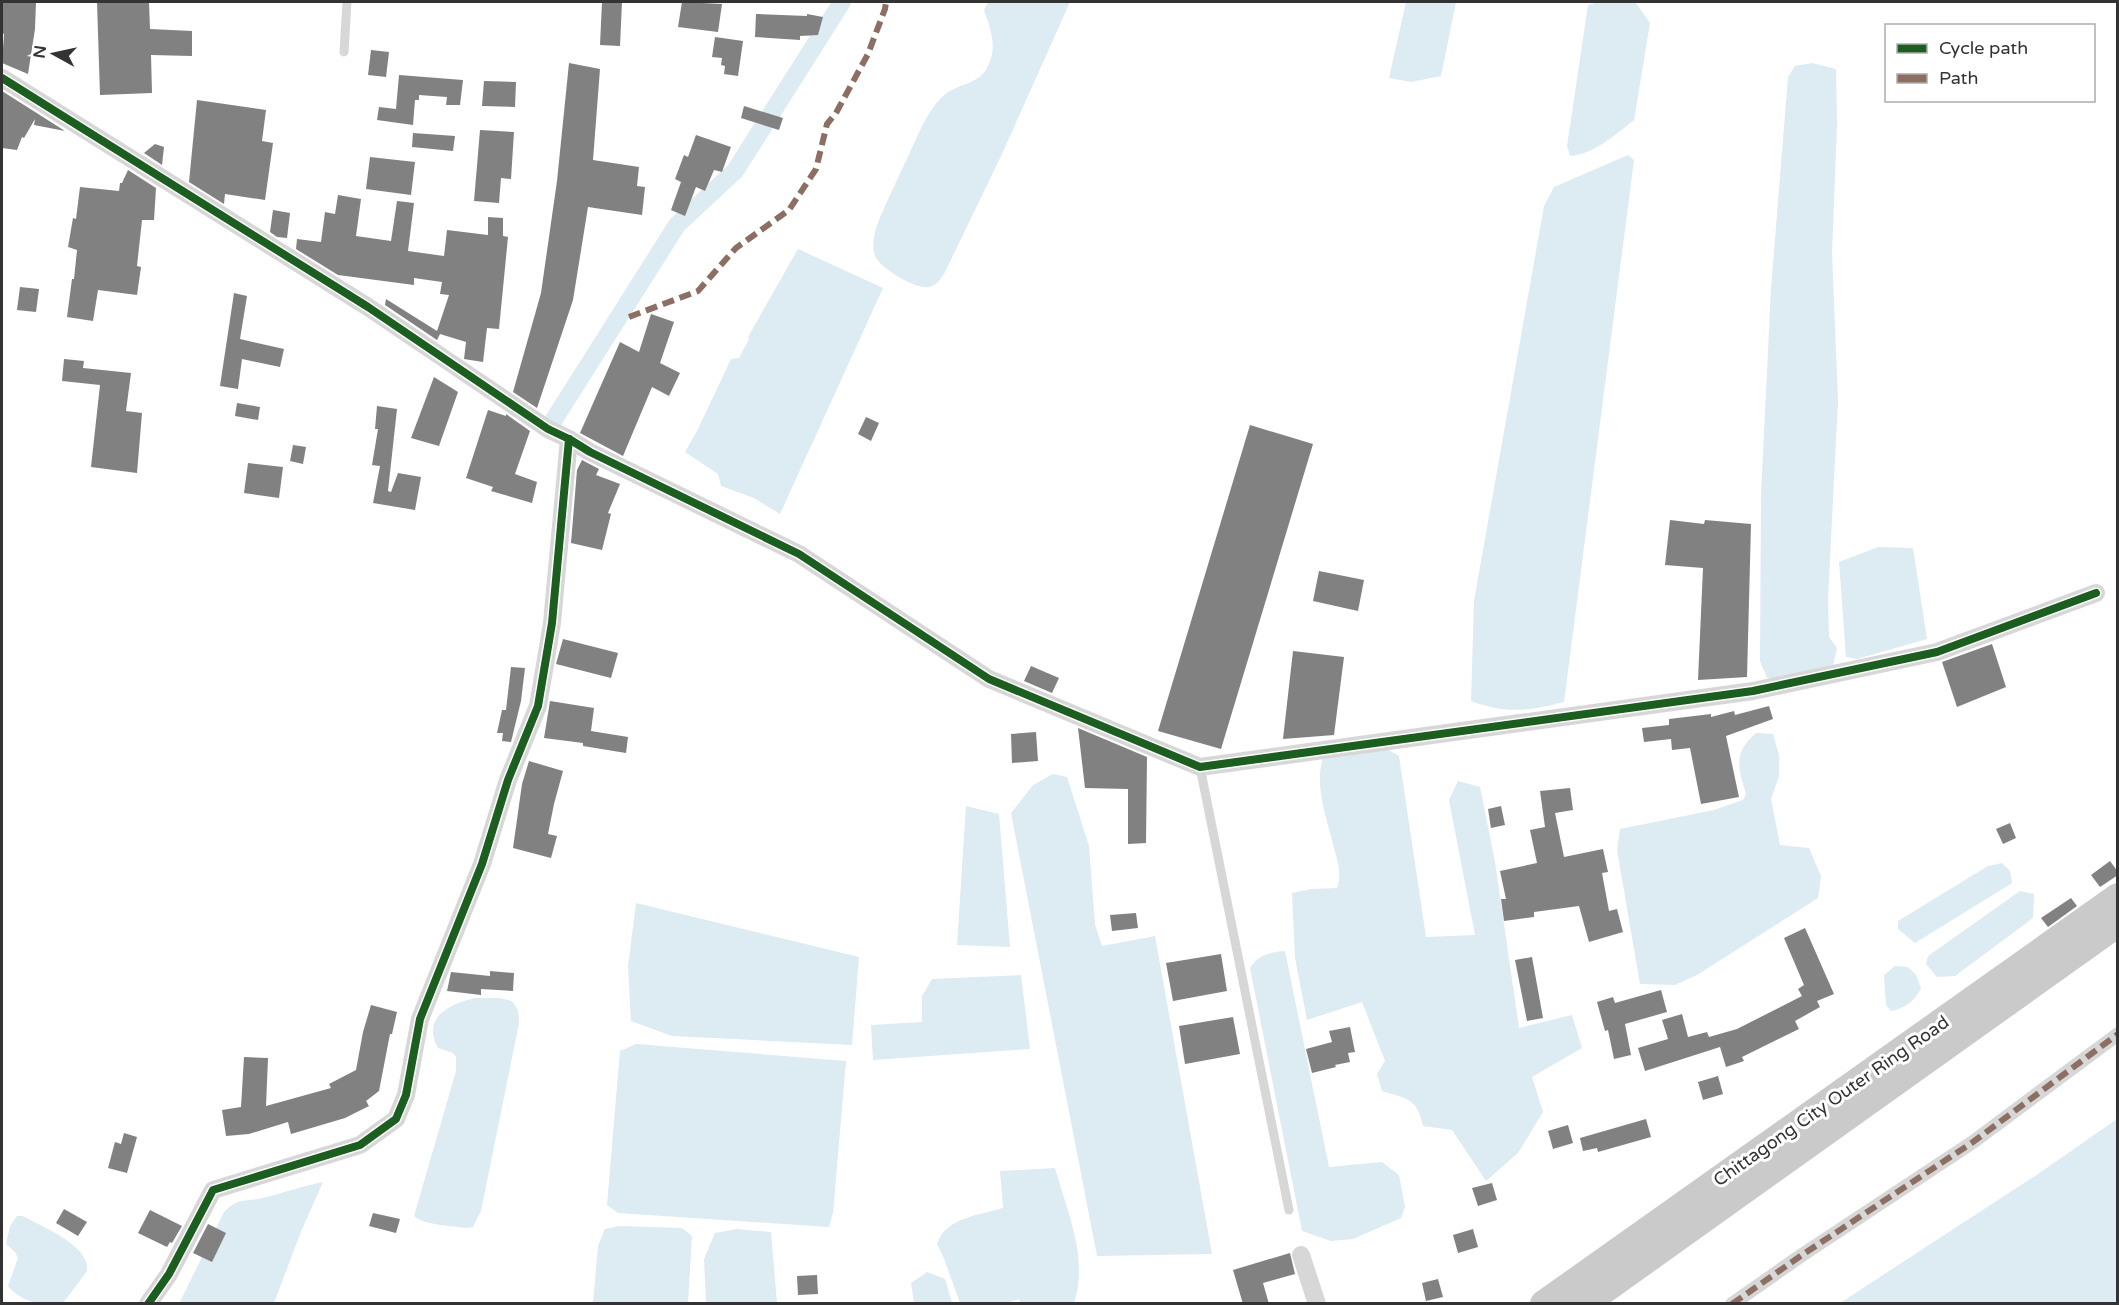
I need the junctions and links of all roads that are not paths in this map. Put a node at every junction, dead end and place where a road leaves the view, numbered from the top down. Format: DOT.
graph roads {
  1 [pos="347,2"];
  2 [pos="344,52"];
  3 [pos="2,78"];
  4 [pos="569,439"];
  5 [pos="2096,594"];
  6 [pos="1200,767"];
  7 [pos="2118,897"];
  8 [pos="2118,923"];
  9 [pos="2118,1034"];
  10 [pos="1289,1210"];
  11 [pos="1300,1255"];
  12 [pos="148,1304"];
  13 [pos="1317,1304"];
  14 [pos="1544,1304"];
  15 [pos="1584,1304"];
  16 [pos="1732,1304"];
  1 -- 2 [label="lane"];
  3 -- 4 [label="street"];
  4 -- 6 [label="street"];
  4 -- 12 [label="street"];
  5 -- 6 [label="street"];
  6 -- 10 [label="lane"];
  7 -- 14 [label="main road, Chittagong City Outer Ring Road"];
  8 -- 15 [label="main road, Chittagong City Outer Ring Road"];
  9 -- 16 [label="street"];
  11 -- 13 [label="street"];
}
